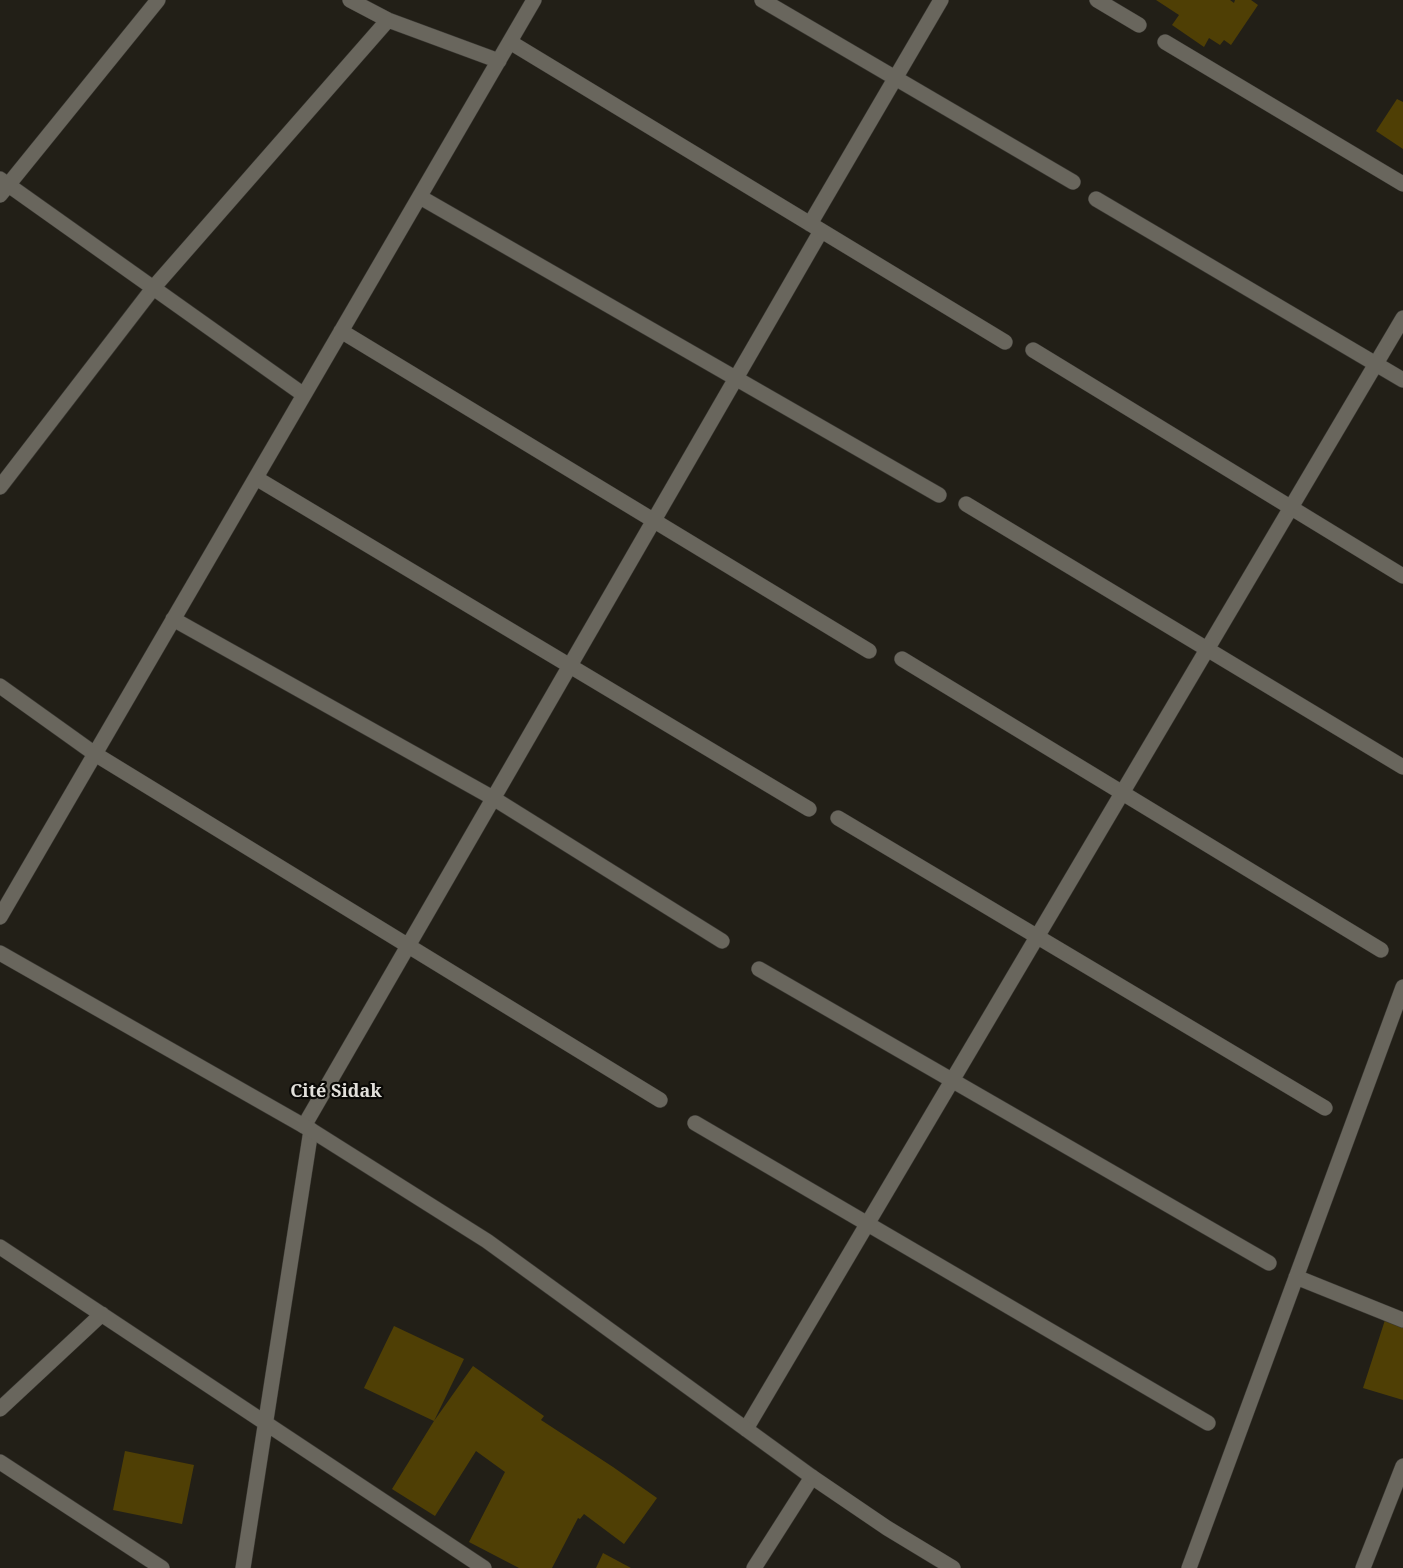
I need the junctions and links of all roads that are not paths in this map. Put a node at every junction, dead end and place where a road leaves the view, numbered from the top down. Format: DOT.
graph roads {
  1 [pos="158,0"];
  2 [pos="350,0"];
  3 [pos="534,0"];
  4 [pos="762,0"];
  5 [pos="941,0"];
  6 [pos="1097,0"];
  7 [pos="388,20"];
  8 [pos="1139,24"];
  9 [pos="510,42"];
  10 [pos="1165,42"];
  11 [pos="499,61"];
  12 [pos="895,78"];
  13 [pos="1073,182"];
  14 [pos="1403,184"];
  15 [pos="3,186"];
  16 [pos="420,197"];
  17 [pos="1096,199"];
  18 [pos="816,227"];
  19 [pos="154,288"];
  20 [pos="1403,318"];
  21 [pos="342,331"];
  22 [pos="1005,342"];
  23 [pos="1034,350"];
  24 [pos="1376,364"];
  25 [pos="736,378"];
  26 [pos="1403,380"];
  27 [pos="304,395"];
  28 [pos="256,477"];
  29 [pos="0,487"];
  30 [pos="939,495"];
  31 [pos="966,504"];
  32 [pos="1291,507"];
  33 [pos="654,520"];
  34 [pos="1403,576"];
  35 [pos="173,619"];
  36 [pos="1207,649"];
  37 [pos="869,651"];
  38 [pos="902,659"];
  39 [pos="570,666"];
  40 [pos="0,686"];
  41 [pos="95,754"];
  42 [pos="1403,766"];
  43 [pos="1122,793"];
  44 [pos="493,798"];
  45 [pos="809,809"];
  46 [pos="838,818"];
  47 [pos="0,917"];
  48 [pos="1037,937"];
  49 [pos="722,941"];
  50 [pos="408,946"];
  51 [pos="1381,950"];
  52 [pos="0,953"];
  53 [pos="759,969"];
  54 [pos="1403,987"];
  55 [pos="952,1080"];
  56 [pos="660,1100"];
  57 [pos="1325,1108"];
  58 [pos="695,1123"];
  59 [pos="307,1128"];
  60 [pos="867,1224"];
  61 [pos="0,1247"];
  62 [pos="1269,1263"];
  63 [pos="1296,1277"];
  64 [pos="102,1314"];
  65 [pos="1403,1320"];
  66 [pos="0,1409"];
  67 [pos="266,1423"];
  68 [pos="1208,1423"];
  69 [pos="746,1429"];
  70 [pos="0,1462"];
  71 [pos="1403,1466"];
  72 [pos="812,1477"];
  73 [pos="1398,1495"];
  74 [pos="162,1568"];
  75 [pos="243,1568"];
  76 [pos="484,1568"];
  77 [pos="754,1568"];
  78 [pos="953,1568"];
  79 [pos="1189,1568"];
  80 [pos="1363,1568"];
  1 -- 15 [label="street"];
  2 -- 7 [label="street"];
  3 -- 9 [label="street"];
  4 -- 12 [label="street"];
  5 -- 12 [label="street"];
  6 -- 8 [label="street"];
  7 -- 11 [label="street"];
  7 -- 19 [label="street"];
  9 -- 11 [label="street"];
  9 -- 18 [label="street"];
  10 -- 14 [label="street"];
  11 -- 16 [label="street"];
  12 -- 13 [label="street"];
  12 -- 18 [label="street"];
  15 -- 19 [label="street"];
  16 -- 21 [label="street"];
  16 -- 25 [label="street"];
  17 -- 24 [label="street"];
  18 -- 22 [label="street"];
  18 -- 25 [label="street"];
  19 -- 27 [label="street"];
  19 -- 29 [label="street"];
  20 -- 24 [label="street"];
  21 -- 27 [label="street"];
  21 -- 33 [label="street"];
  23 -- 32 [label="street"];
  24 -- 26 [label="street"];
  24 -- 32 [label="street"];
  25 -- 30 [label="street"];
  25 -- 33 [label="street"];
  27 -- 28 [label="street"];
  28 -- 35 [label="street"];
  28 -- 39 [label="street"];
  31 -- 36 [label="street"];
  32 -- 34 [label="street"];
  32 -- 36 [label="street"];
  33 -- 37 [label="street"];
  33 -- 39 [label="street"];
  35 -- 41 [label="street"];
  35 -- 44 [label="street"];
  36 -- 42 [label="street"];
  36 -- 43 [label="street"];
  38 -- 43 [label="street"];
  39 -- 44 [label="street"];
  39 -- 45 [label="street"];
  40 -- 41 [label="street"];
  41 -- 47 [label="street"];
  41 -- 50 [label="street"];
  43 -- 48 [label="street"];
  43 -- 51 [label="street"];
  44 -- 49 [label="street"];
  44 -- 50 [label="street"];
  46 -- 48 [label="street"];
  48 -- 55 [label="street"];
  48 -- 57 [label="street"];
  50 -- 56 [label="street"];
  50 -- 59 [label="street"];
  52 -- 59 [label="street"];
  53 -- 55 [label="street"];
  54 -- 63 [label="street"];
  55 -- 60 [label="street"];
  55 -- 62 [label="street"];
  58 -- 60 [label="street"];
  59 -- 67 [label="street"];
  59 -- 69 [label="street"];
  60 -- 68 [label="street"];
  60 -- 69 [label="street"];
  61 -- 64 [label="street"];
  63 -- 65 [label="street"];
  63 -- 79 [label="street"];
  64 -- 66 [label="street"];
  64 -- 67 [label="street"];
  67 -- 75 [label="street"];
  67 -- 76 [label="street"];
  69 -- 72 [label="street"];
  70 -- 74 [label="street"];
  71 -- 73 [label="street"];
  72 -- 77 [label="street"];
  72 -- 78 [label="street"];
  73 -- 80 [label="street"];
}
